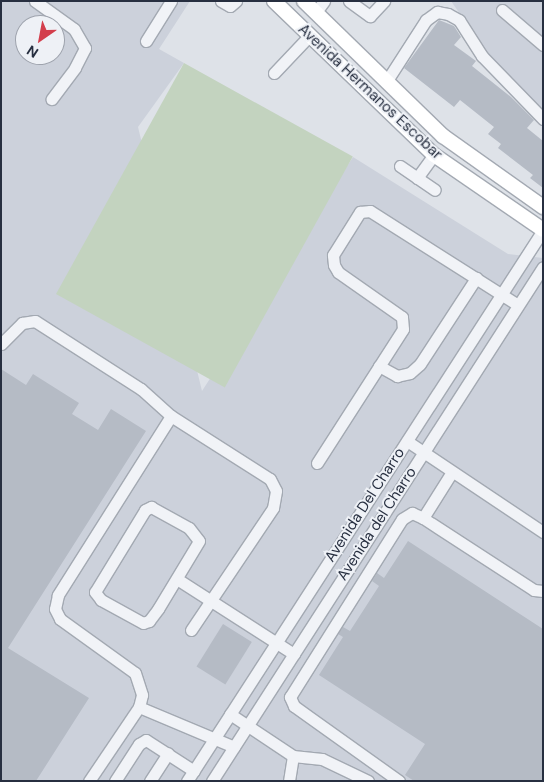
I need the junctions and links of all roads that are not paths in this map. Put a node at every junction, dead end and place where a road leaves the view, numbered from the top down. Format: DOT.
graph roads {
  1 [pos="35,1"];
  2 [pos="171,1"];
  3 [pos="221,1"];
  4 [pos="236,1"];
  5 [pos="274,1"];
  6 [pos="304,1"];
  7 [pos="349,1"];
  8 [pos="384,1"];
  9 [pos="320,7"];
  10 [pos="502,10"];
  11 [pos="310,35"];
  12 [pos="146,40"];
  13 [pos="543,45"];
  14 [pos="274,73"];
  15 [pos="386,82"];
  16 [pos="374,97"];
  17 [pos="52,99"];
  18 [pos="543,118"];
  19 [pos="434,155"];
  20 [pos="400,166"];
  21 [pos="417,178"];
  22 [pos="435,190"];
  23 [pos="543,207"];
  24 [pos="543,230"];
  25 [pos="543,267"];
  26 [pos="476,278"];
  27 [pos="502,294"];
  28 [pos="518,305"];
  29 [pos="1,344"];
  30 [pos="379,366"];
  31 [pos="170,416"];
  32 [pos="407,441"];
  33 [pos="424,452"];
  34 [pos="317,463"];
  35 [pos="452,472"];
  36 [pos="423,518"];
  37 [pos="543,532"];
  38 [pos="177,579"];
  39 [pos="543,591"];
  40 [pos="210,601"];
  41 [pos="191,630"];
  42 [pos="277,642"];
  43 [pos="294,654"];
  44 [pos="139,707"];
  45 [pos="230,714"];
  46 [pos="248,726"];
  47 [pos="215,738"];
  48 [pos="234,747"];
  49 [pos="168,753"];
  50 [pos="293,756"];
  51 [pos="190,776"];
  52 [pos="89,781"];
  53 [pos="115,781"];
  54 [pos="150,781"];
  55 [pos="212,781"];
  56 [pos="289,781"];
  57 [pos="368,781"];
  58 [pos="399,781"];
  1 -- 17 [label="street"];
  2 -- 12 [label="street"];
  3 -- 4 [label="street"];
  5 -- 11 [label="main road, Avenida Hermanos Escobar"];
  6 -- 9 [label="main road, Avenida Hermanos Escobar"];
  7 -- 8 [label="street"];
  9 -- 15 [label="main road, Avenida Hermanos Escobar"];
  10 -- 13 [label="street"];
  11 -- 14 [label="street"];
  11 -- 16 [label="main road, Avenida Hermanos Escobar"];
  15 -- 16 [label="main road"];
  15 -- 18 [label="street"];
  15 -- 23 [label="main road, Avenida Hermanos Escobar"];
  16 -- 19 [label="main road, Avenida Hermanos Escobar"];
  19 -- 21 [label="street"];
  19 -- 24 [label="main road, Avenida Hermanos Escobar"];
  20 -- 21 [label="street"];
  21 -- 22 [label="street"];
  24 -- 27 [label="street, Avenida Del Charro"];
  25 -- 28 [label="street, Avenida del Charro"];
  26 -- 27 [label="street"];
  26 -- 30 [label="street"];
  26 -- 30 [label="street"];
  27 -- 28 [label="street"];
  27 -- 32 [label="street, Avenida Del Charro"];
  28 -- 33 [label="street, Avenida del Charro"];
  29 -- 31 [label="street"];
  30 -- 34 [label="street"];
  31 -- 40 [label="street"];
  31 -- 44 [label="street"];
  32 -- 33 [label="street"];
  32 -- 42 [label="street, Avenida Del Charro"];
  33 -- 35 [label="street"];
  33 -- 43 [label="street, Avenida del Charro"];
  35 -- 36 [label="street"];
  35 -- 37 [label="street"];
  36 -- 39 [label="street"];
  36 -- 58 [label="street"];
  38 -- 38 [label="street"];
  38 -- 40 [label="street"];
  40 -- 41 [label="street"];
  40 -- 42 [label="street"];
  42 -- 43 [label="street"];
  42 -- 45 [label="street, Avenida Del Charro"];
  43 -- 46 [label="street, Avenida del Charro"];
  44 -- 47 [label="street"];
  44 -- 52 [label="street"];
  45 -- 46 [label="street"];
  45 -- 47 [label="street, Avenida Del Charro"];
  46 -- 48 [label="street, Avenida del Charro"];
  46 -- 50 [label="street"];
  47 -- 48 [label="street"];
  47 -- 51 [label="street, Avenida Del Charro"];
  48 -- 55 [label="street, Avenida del Charro"];
  49 -- 51 [label="street"];
  49 -- 53 [label="street"];
  49 -- 54 [label="street"];
  50 -- 56 [label="street"];
  50 -- 57 [label="street"];
}
